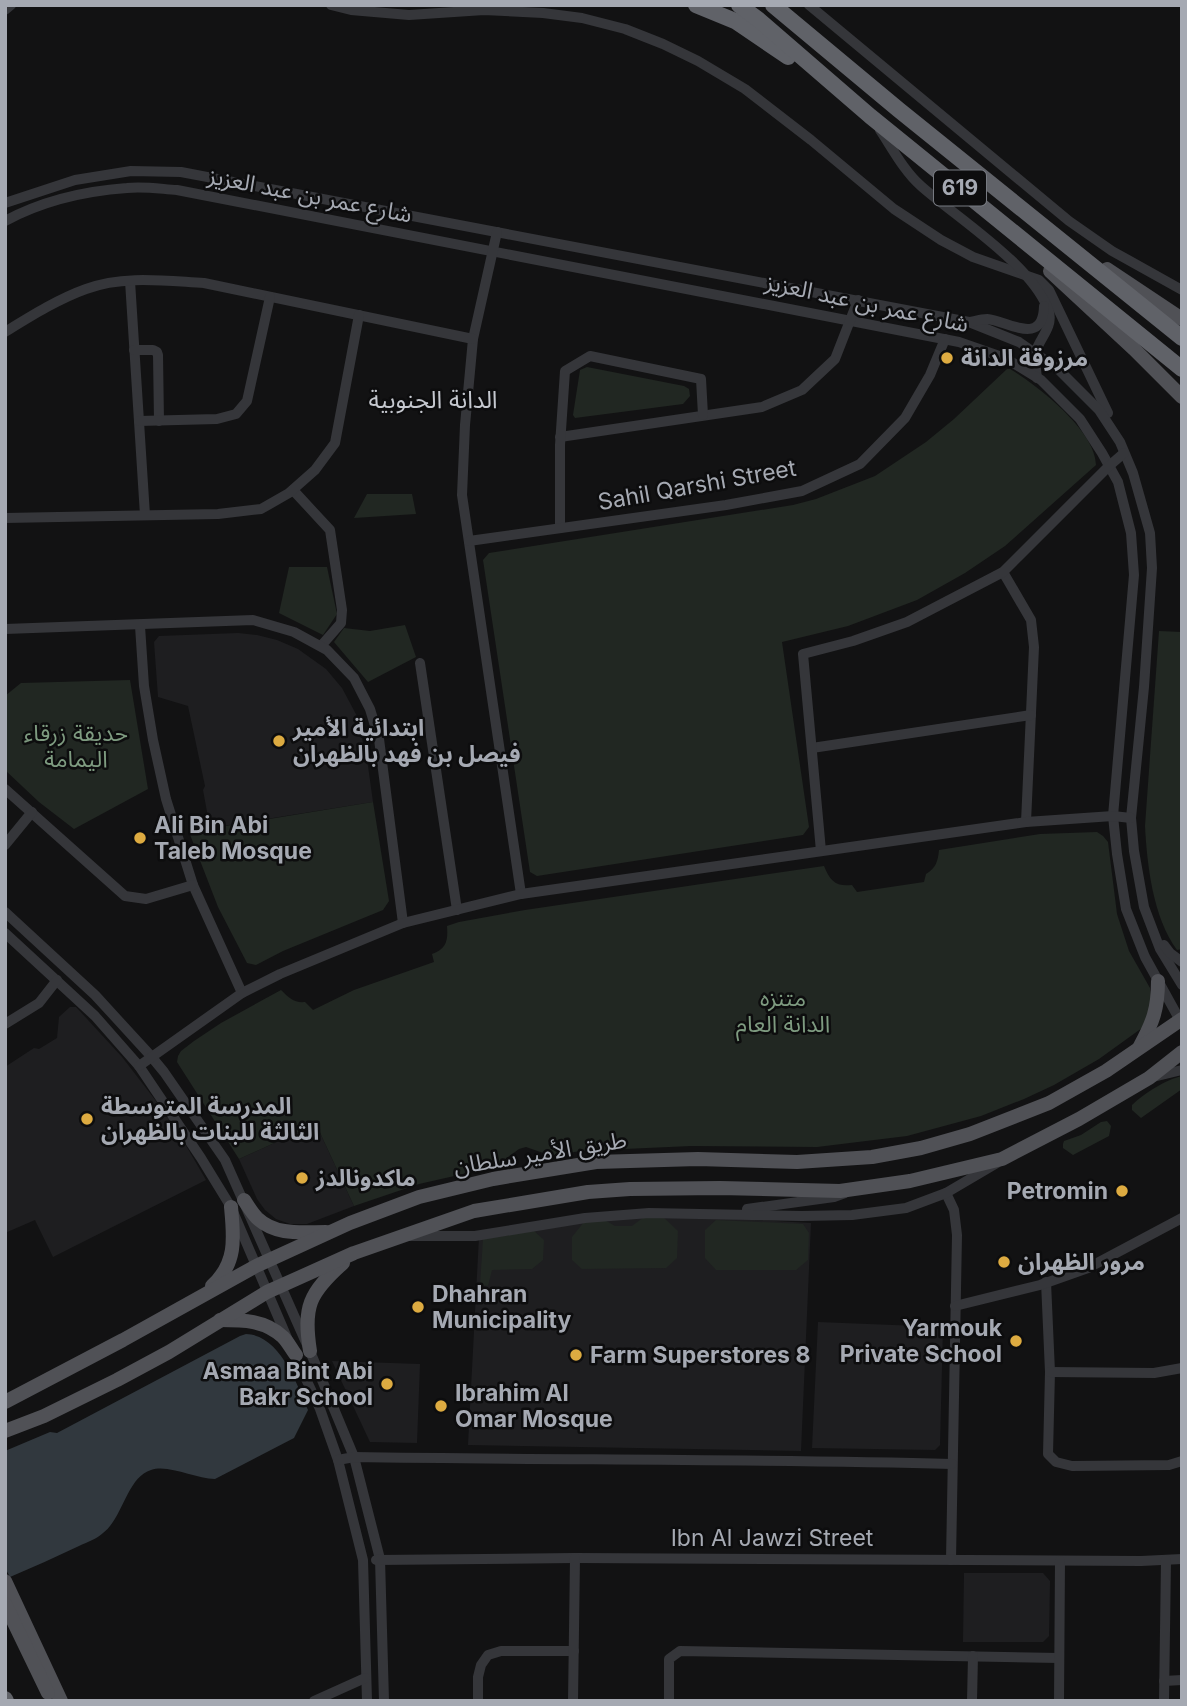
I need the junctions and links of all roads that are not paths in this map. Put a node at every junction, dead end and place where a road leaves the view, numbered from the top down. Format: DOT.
graph roads {
  1 [pos="11,5"];
  2 [pos="331,5"];
  3 [pos="696,5"];
  4 [pos="739,5"];
  5 [pos="773,5"];
  6 [pos="788,5"];
  7 [pos="809,5"];
  8 [pos="5,10"];
  9 [pos="850,69"];
  10 [pos="870,116"];
  11 [pos="923,158"];
  12 [pos="5,203"];
  13 [pos="5,221"];
  14 [pos="497,232"];
  15 [pos="1055,235"];
  16 [pos="493,251"];
  17 [pos="1028,277"];
  18 [pos="130,281"];
  19 [pos="1182,290"];
  20 [pos="270,296"];
  21 [pos="858,300"];
  22 [pos="1044,303"];
  23 [pos="359,315"];
  24 [pos="1182,319"];
  25 [pos="850,320"];
  26 [pos="969,322"];
  27 [pos="5,332"];
  28 [pos="1182,338"];
  29 [pos="473,339"];
  30 [pos="945,339"];
  31 [pos="134,350"];
  32 [pos="1035,353"];
  33 [pos="1182,369"];
  34 [pos="1037,378"];
  35 [pos="1182,397"];
  36 [pos="703,415"];
  37 [pos="139,421"];
  38 [pos="159,421"];
  39 [pos="560,437"];
  40 [pos="1119,442"];
  41 [pos="1124,453"];
  42 [pos="1109,466"];
  43 [pos="293,490"];
  44 [pos="145,515"];
  45 [pos="5,518"];
  46 [pos="560,528"];
  47 [pos="469,541"];
  48 [pos="1003,572"];
  49 [pos="140,626"];
  50 [pos="5,629"];
  51 [pos="321,646"];
  52 [pos="420,663"];
  53 [pos="1031,715"];
  54 [pos="812,748"];
  55 [pos="5,789"];
  56 [pos="32,813"];
  57 [pos="1113,816"];
  58 [pos="1131,818"];
  59 [pos="1026,822"];
  60 [pos="5,845"];
  61 [pos="821,851"];
  62 [pos="193,885"];
  63 [pos="521,894"];
  64 [pos="457,910"];
  65 [pos="5,912"];
  66 [pos="1150,922"];
  67 [pos="403,923"];
  68 [pos="5,933"];
  69 [pos="1182,962"];
  70 [pos="57,980"];
  71 [pos="1158,981"];
  72 [pos="1182,985"];
  73 [pos="242,993"];
  74 [pos="1181,1021"];
  75 [pos="5,1024"];
  76 [pos="1138,1050"];
  77 [pos="1182,1052"];
  78 [pos="152,1057"];
  79 [pos="139,1066"];
  80 [pos="1182,1070"];
  81 [pos="1147,1079"];
  82 [pos="1002,1159"];
  83 [pos="854,1189"];
  84 [pos="946,1193"];
  85 [pos="237,1203"];
  86 [pos="713,1213"];
  87 [pos="1182,1218"];
  88 [pos="331,1232"];
  89 [pos="401,1236"];
  90 [pos="354,1253"];
  91 [pos="263,1263"];
  92 [pos="1046,1282"];
  93 [pos="274,1289"];
  94 [pos="202,1296"];
  95 [pos="955,1306"];
  96 [pos="219,1320"];
  97 [pos="303,1353"];
  98 [pos="1182,1368"];
  99 [pos="1049,1373"];
  100 [pos="5,1400"];
  101 [pos="44,1416"];
  102 [pos="5,1431"];
  103 [pos="5,1441"];
  104 [pos="354,1457"];
  105 [pos="338,1460"];
  106 [pos="1182,1461"];
  107 [pos="952,1464"];
  108 [pos="575,1558"];
  109 [pos="380,1559"];
  110 [pos="1182,1559"];
  111 [pos="363,1560"];
  112 [pos="951,1560"];
  113 [pos="1166,1560"];
  114 [pos="1060,1561"];
  115 [pos="5,1581"];
  116 [pos="5,1604"];
  117 [pos="574,1651"];
  118 [pos="973,1656"];
  119 [pos="1059,1658"];
  120 [pos="365,1678"];
  121 [pos="1182,1680"];
  122 [pos="1164,1681"];
  123 [pos="52,1701"];
  124 [pos="61,1701"];
  125 [pos="314,1701"];
  126 [pos="367,1701"];
  127 [pos="384,1701"];
  128 [pos="478,1701"];
  129 [pos="573,1701"];
  130 [pos="669,1701"];
  131 [pos="972,1701"];
  132 [pos="1059,1701"];
  133 [pos="1164,1701"];
  1 -- 8 [label="street"];
  2 -- 17 [label="street"];
  3 -- 10 [label="highway"];
  4 -- 10 [label="highway, 619"];
  5 -- 9 [label="highway, 619"];
  6 -- 9 [label="highway"];
  7 -- 19 [label="street"];
  9 -- 15 [label="highway, 619"];
  10 -- 11 [label="highway, 619"];
  10 -- 17 [label="street"];
  11 -- 33 [label="highway, 619"];
  11 -- 35 [label="main road"];
  12 -- 14 [label="street"];
  13 -- 16 [label="street, شارع عمر بن عبد العزيز"];
  14 -- 16 [label="street"];
  14 -- 21 [label="street"];
  15 -- 24 [label="main road"];
  15 -- 28 [label="highway, 619"];
  16 -- 25 [label="street, شارع عمر بن عبد العزيز"];
  16 -- 29 [label="street"];
  17 -- 22 [label="street"];
  17 -- 40 [label="street"];
  18 -- 20 [label="street"];
  18 -- 27 [label="street"];
  18 -- 31 [label="street"];
  20 -- 23 [label="street"];
  20 -- 38 [label="street"];
  21 -- 25 [label="street"];
  21 -- 26 [label="street"];
  22 -- 26 [label="street"];
  22 -- 32 [label="street"];
  23 -- 29 [label="street"];
  23 -- 43 [label="street"];
  25 -- 30 [label="street, شارع عمر بن عبد العزيز"];
  25 -- 36 [label="street"];
  26 -- 32 [label="street"];
  29 -- 47 [label="street"];
  30 -- 34 [label="street, شارع عمر بن عبد العزيز"];
  30 -- 46 [label="street, Sahil Qarshi Street"];
  31 -- 37 [label="street"];
  31 -- 38 [label="street"];
  32 -- 34 [label="street"];
  32 -- 40 [label="street"];
  34 -- 42 [label="street, شارع عمر بن عبد العزيز"];
  36 -- 39 [label="street"];
  36 -- 39 [label="street"];
  37 -- 38 [label="street"];
  37 -- 44 [label="street"];
  39 -- 46 [label="street"];
  40 -- 41 [label="street"];
  41 -- 42 [label="street"];
  41 -- 58 [label="street"];
  42 -- 48 [label="street"];
  42 -- 57 [label="street, شارع عمر بن عبد العزيز"];
  43 -- 44 [label="street"];
  43 -- 51 [label="street"];
  44 -- 45 [label="street"];
  46 -- 47 [label="street, Sahil Qarshi Street"];
  47 -- 63 [label="street"];
  48 -- 53 [label="street"];
  48 -- 54 [label="street"];
  49 -- 50 [label="street"];
  49 -- 51 [label="street"];
  49 -- 62 [label="street"];
  51 -- 67 [label="street"];
  52 -- 64 [label="street"];
  53 -- 54 [label="street"];
  53 -- 59 [label="street"];
  54 -- 61 [label="street"];
  55 -- 56 [label="street"];
  56 -- 60 [label="street"];
  56 -- 62 [label="street"];
  57 -- 58 [label="street"];
  57 -- 59 [label="street"];
  57 -- 71 [label="street, شارع عمر بن عبد العزيز"];
  58 -- 66 [label="street"];
  59 -- 61 [label="street"];
  61 -- 63 [label="street"];
  62 -- 73 [label="street"];
  63 -- 64 [label="street"];
  64 -- 67 [label="street"];
  65 -- 78 [label="street"];
  66 -- 69 [label="street"];
  66 -- 72 [label="street"];
  67 -- 73 [label="street"];
  68 -- 70 [label="street"];
  70 -- 75 [label="street"];
  70 -- 79 [label="street"];
  71 -- 74 [label="street, شارع عمر بن عبد العزيز"];
  71 -- 76 [label="main road"];
  73 -- 78 [label="street"];
  74 -- 76 [label="main road, طريق الأمير سلطان"];
  76 -- 88 [label="main road, طريق الأمير سلطان"];
  77 -- 81 [label="main road, طريق الأمير سلطان"];
  78 -- 79 [label="street"];
  78 -- 85 [label="street"];
  79 -- 85 [label="street"];
  80 -- 81 [label="street"];
  81 -- 82 [label="main road, طريق الأمير سلطان"];
  82 -- 83 [label="main road, طريق الأمير سلطان"];
  82 -- 84 [label="street"];
  83 -- 86 [label="street"];
  83 -- 89 [label="main road, طريق الأمير سلطان"];
  84 -- 86 [label="street"];
  84 -- 95 [label="street"];
  85 -- 88 [label="main road"];
  85 -- 91 [label="street"];
  85 -- 94 [label="main road"];
  86 -- 89 [label="street"];
  87 -- 92 [label="street"];
  88 -- 91 [label="main road, طريق الأمير سلطان"];
  89 -- 90 [label="main road, طريق الأمير سلطان"];
  90 -- 93 [label="main road, طريق الأمير سلطان"];
  90 -- 97 [label="main road"];
  91 -- 93 [label="street"];
  91 -- 94 [label="main road, طريق الأمير سلطان"];
  92 -- 95 [label="street"];
  92 -- 99 [label="street"];
  93 -- 96 [label="main road, طريق الأمير سلطان"];
  93 -- 97 [label="street"];
  93 -- 97 [label="street"];
  94 -- 100 [label="main road, طريق الأمير سلطان"];
  95 -- 107 [label="street"];
  96 -- 97 [label="main road"];
  96 -- 101 [label="main road, طريق الأمير سلطان"];
  97 -- 104 [label="street"];
  97 -- 105 [label="street"];
  98 -- 99 [label="street"];
  99 -- 106 [label="street"];
  101 -- 102 [label="main road, طريق الأمير سلطان"];
  101 -- 103 [label="main road"];
  104 -- 105 [label="street"];
  104 -- 107 [label="street"];
  104 -- 109 [label="street"];
  105 -- 111 [label="street"];
  107 -- 112 [label="street"];
  108 -- 109 [label="street, Ibn Al Jawzi Street"];
  108 -- 112 [label="street, Ibn Al Jawzi Street"];
  108 -- 117 [label="street"];
  109 -- 111 [label="street, Ibn Al Jawzi Street"];
  109 -- 127 [label="street"];
  110 -- 113 [label="street, Ibn Al Jawzi Street"];
  111 -- 120 [label="street"];
  112 -- 114 [label="street, Ibn Al Jawzi Street"];
  113 -- 114 [label="street, Ibn Al Jawzi Street"];
  113 -- 122 [label="street"];
  114 -- 119 [label="street"];
  115 -- 124 [label="main road"];
  116 -- 123 [label="main road"];
  117 -- 128 [label="street"];
  117 -- 129 [label="street"];
  118 -- 119 [label="street"];
  118 -- 130 [label="street"];
  118 -- 131 [label="street"];
  119 -- 132 [label="street"];
  120 -- 125 [label="street"];
  120 -- 126 [label="street"];
  121 -- 122 [label="street"];
  122 -- 133 [label="street"];
}
